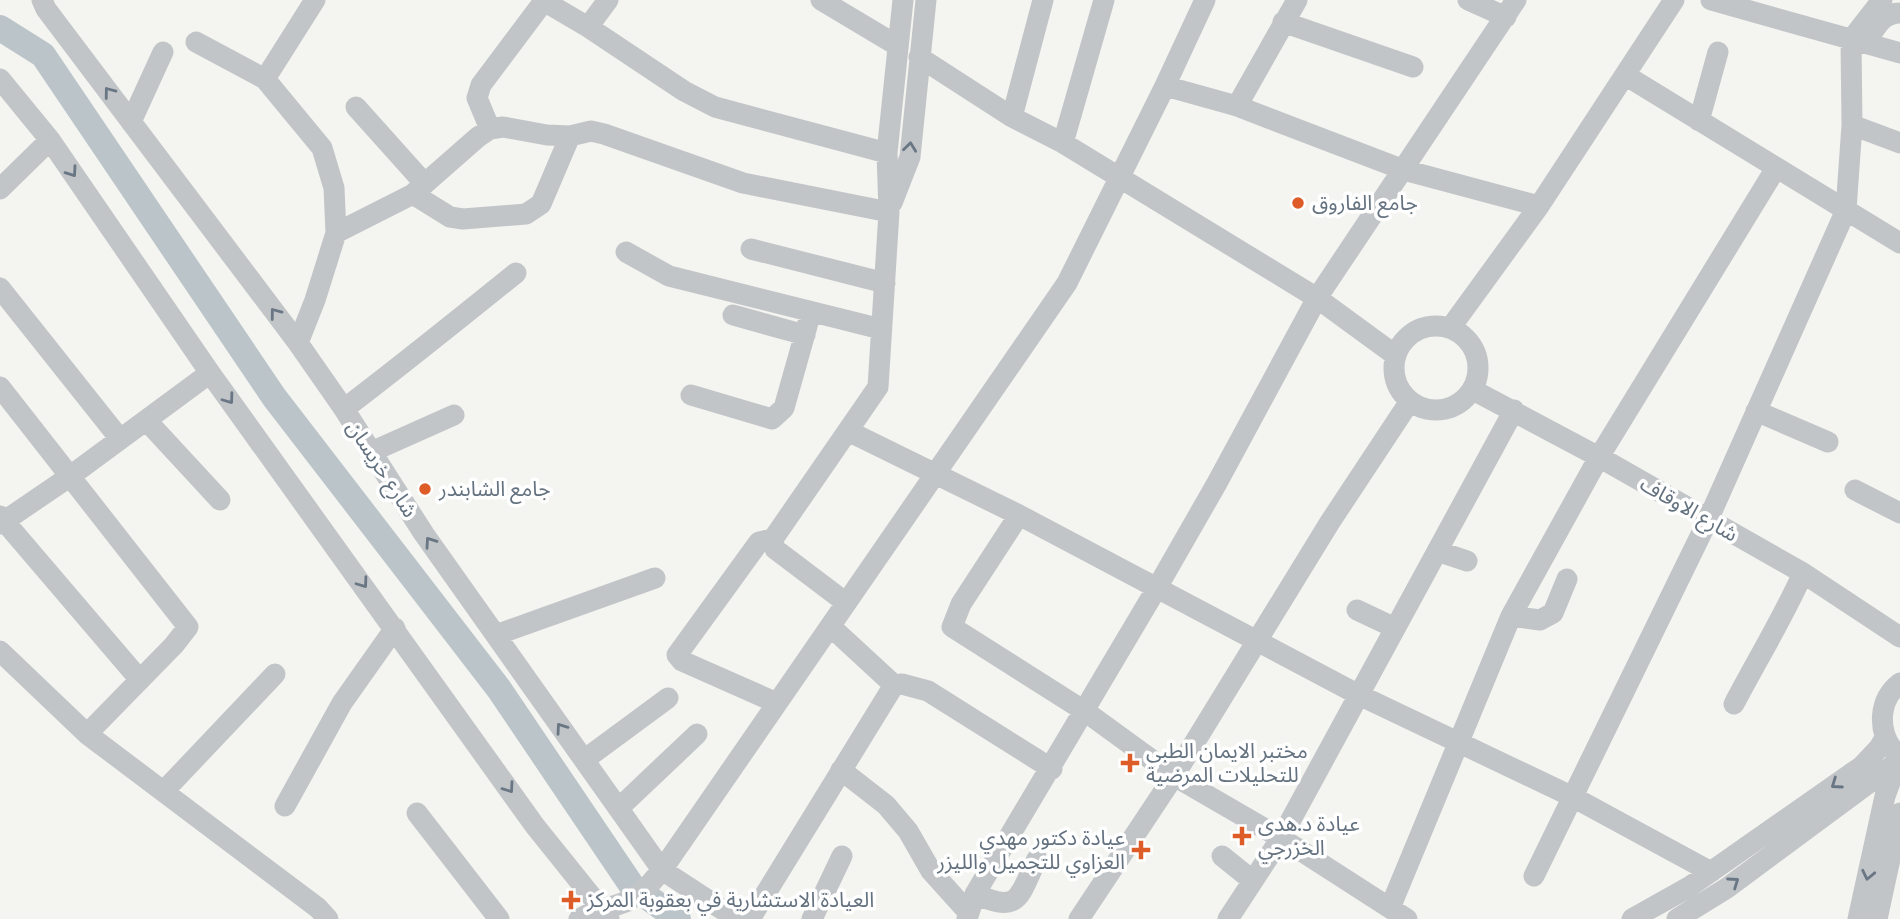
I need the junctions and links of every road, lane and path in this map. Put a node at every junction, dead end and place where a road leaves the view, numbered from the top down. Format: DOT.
graph roads {
  1 [pos="314,0"];
  2 [pos="608,0"];
  3 [pos="821,0"];
  4 [pos="904,0"];
  5 [pos="926,0"];
  6 [pos="1042,0"];
  7 [pos="1104,0"];
  8 [pos="1205,0"];
  9 [pos="1297,0"];
  10 [pos="1468,0"];
  11 [pos="1674,0"];
  12 [pos="1711,0"];
  13 [pos="1882,0"];
  14 [pos="543,1"];
  15 [pos="40,3"];
  16 [pos="1511,8"];
  17 [pos="1900,13"];
  18 [pos="1283,22"];
  19 [pos="588,27"];
  20 [pos="196,42"];
  21 [pos="1858,42"];
  22 [pos="898,46"];
  23 [pos="1718,51"];
  24 [pos="163,52"];
  25 [pos="1900,53"];
  26 [pos="919,57"];
  27 [pos="1413,67"];
  28 [pos="1625,75"];
  29 [pos="265,79"];
  30 [pos="1,81"];
  31 [pos="1165,86"];
  32 [pos="1237,106"];
  33 [pos="356,107"];
  34 [pos="1012,117"];
  35 [pos="1699,121"];
  36 [pos="131,122"];
  37 [pos="1852,125"];
  38 [pos="490,129"];
  39 [pos="570,136"];
  40 [pos="50,140"];
  41 [pos="1063,143"];
  42 [pos="1900,143"];
  43 [pos="887,153"];
  44 [pos="1776,168"];
  45 [pos="1404,170"];
  46 [pos="1119,177"];
  47 [pos="0,189"];
  48 [pos="419,189"];
  49 [pos="1539,206"];
  50 [pos="1846,210"];
  51 [pos="889,212"];
  52 [pos="336,233"];
  53 [pos="1900,243"];
  54 [pos="751,249"];
  55 [pos="626,252"];
  56 [pos="516,273"];
  57 [pos="886,283"];
  58 [pos="0,288"];
  59 [pos="1317,298"];
  60 [pos="811,312"];
  61 [pos="733,315"];
  62 [pos="1451,327"];
  63 [pos="881,329"];
  64 [pos="805,335"];
  65 [pos="298,343"];
  66 [pos="1395,355"];
  67 [pos="210,373"];
  68 [pos="0,387"];
  69 [pos="1473,390"];
  70 [pos="691,395"];
  71 [pos="1410,401"];
  72 [pos="344,409"];
  73 [pos="1514,410"];
  74 [pos="1756,411"];
  75 [pos="454,415"];
  76 [pos="146,419"];
  77 [pos="848,431"];
  78 [pos="120,439"];
  79 [pos="1828,442"];
  80 [pos="371,452"];
  81 [pos="1599,457"];
  82 [pos="936,474"];
  83 [pos="69,477"];
  84 [pos="1855,490"];
  85 [pos="220,500"];
  86 [pos="1900,513"];
  87 [pos="1019,514"];
  88 [pos="1,520"];
  89 [pos="1708,520"];
  90 [pos="772,539"];
  91 [pos="1437,551"];
  92 [pos="1467,561"];
  93 [pos="1803,573"];
  94 [pos="655,578"];
  95 [pos="1567,579"];
  96 [pos="1158,586"];
  97 [pos="845,602"];
  98 [pos="1357,610"];
  99 [pos="1511,616"];
  100 [pos="830,626"];
  101 [pos="395,628"];
  102 [pos="1395,628"];
  103 [pos="496,635"];
  104 [pos="1900,637"];
  105 [pos="1257,641"];
  106 [pos="0,652"];
  107 [pos="275,674"];
  108 [pos="140,680"];
  109 [pos="1900,683"];
  110 [pos="894,685"];
  111 [pos="1359,695"];
  112 [pos="667,698"];
  113 [pos="777,703"];
  114 [pos="1734,704"];
  115 [pos="1086,712"];
  116 [pos="87,734"];
  117 [pos="696,734"];
  118 [pos="1885,738"];
  119 [pos="1458,741"];
  120 [pos="584,760"];
  121 [pos="1900,760"];
  122 [pos="1052,769"];
  123 [pos="841,770"];
  124 [pos="1174,776"];
  125 [pos="164,791"];
  126 [pos="1571,796"];
  127 [pos="285,806"];
  128 [pos="619,808"];
  129 [pos="416,813"];
  130 [pos="1900,813"];
  131 [pos="1281,838"];
  132 [pos="842,856"];
  133 [pos="1222,856"];
  134 [pos="1037,859"];
  135 [pos="1711,872"];
  136 [pos="1534,876"];
  137 [pos="656,877"];
  138 [pos="1253,881"];
  139 [pos="970,908"];
  140 [pos="605,913"];
  141 [pos="1399,913"];
  142 [pos="1872,915"];
  143 [pos="328,919"];
  144 [pos="499,919"];
  145 [pos="579,919"];
  146 [pos="737,919"];
  147 [pos="750,919"];
  148 [pos="812,919"];
  149 [pos="1079,919"];
  150 [pos="1228,919"];
  151 [pos="1632,919"];
  152 [pos="1677,919"];
  1 -- 29 [label="street"];
  2 -- 19 [label="street"];
  3 -- 22 [label="street"];
  4 -- 22 [label="street"];
  5 -- 26 [label="street"];
  6 -- 34 [label="street"];
  7 -- 41 [label="street"];
  8 -- 31 [label="street"];
  9 -- 18 [label="street"];
  10 -- 16 [label="street"];
  11 -- 28 [label="street"];
  12 -- 21 [label="street"];
  13 -- 21 [label="street"];
  14 -- 19 [label="street"];
  14 -- 38 [label="street"];
  36 -- 15 [label="street, شارع خريسان, one-way"];
  16 -- 45 [label="street"];
  17 -- 21 [label="street"];
  18 -- 27 [label="street"];
  18 -- 32 [label="street"];
  19 -- 43 [label="street"];
  20 -- 29 [label="street"];
  21 -- 25 [label="street"];
  21 -- 37 [label="street"];
  22 -- 43 [label="street"];
  23 -- 35 [label="street"];
  24 -- 36 [label="street"];
  26 -- 34 [label="street"];
  51 -- 26 [label="street, one-way"];
  28 -- 35 [label="street"];
  28 -- 49 [label="street"];
  29 -- 52 [label="street"];
  30 -- 40 [label="street"];
  31 -- 32 [label="street"];
  31 -- 46 [label="street"];
  32 -- 45 [label="street"];
  33 -- 48 [label="street"];
  34 -- 41 [label="street"];
  35 -- 44 [label="street"];
  65 -- 36 [label="street, شارع خريسان, one-way"];
  37 -- 42 [label="street"];
  37 -- 50 [label="street"];
  38 -- 39 [label="street"];
  38 -- 48 [label="street"];
  39 -- 48 [label="street"];
  39 -- 51 [label="street"];
  40 -- 47 [label="street"];
  40 -- 67 [label="street, one-way"];
  41 -- 46 [label="street"];
  43 -- 51 [label="street"];
  44 -- 50 [label="street"];
  44 -- 81 [label="street"];
  45 -- 49 [label="street"];
  45 -- 59 [label="street"];
  46 -- 59 [label="street"];
  46 -- 82 [label="street"];
  48 -- 52 [label="street"];
  49 -- 62 [label="street"];
  50 -- 53 [label="street"];
  50 -- 74 [label="street"];
  51 -- 57 [label="street"];
  52 -- 65 [label="street"];
  54 -- 57 [label="street"];
  55 -- 60 [label="street"];
  56 -- 72 [label="street"];
  57 -- 63 [label="street"];
  58 -- 78 [label="street"];
  59 -- 66 [label="street"];
  59 -- 96 [label="street"];
  60 -- 63 [label="street"];
  60 -- 64 [label="street"];
  61 -- 64 [label="street"];
  62 -- 66 [label="street"];
  62 -- 69 [label="street"];
  63 -- 77 [label="street"];
  64 -- 70 [label="street"];
  65 -- 72 [label="street, شارع خريسان"];
  66 -- 71 [label="street"];
  67 -- 76 [label="street"];
  67 -- 101 [label="street, one-way"];
  68 -- 83 [label="street"];
  69 -- 71 [label="street"];
  69 -- 73 [label="street, شارع الاوقاف"];
  71 -- 105 [label="street"];
  72 -- 80 [label="street, شارع خريسان"];
  73 -- 81 [label="street, شارع الاوقاف"];
  73 -- 91 [label="street"];
  74 -- 79 [label="street"];
  74 -- 89 [label="street"];
  75 -- 80 [label="street"];
  76 -- 78 [label="street"];
  76 -- 85 [label="street"];
  77 -- 82 [label="street"];
  77 -- 90 [label="street"];
  78 -- 83 [label="street"];
  103 -- 80 [label="street, شارع خريسان, one-way"];
  81 -- 89 [label="street, شارع الاوقاف"];
  81 -- 99 [label="street"];
  82 -- 87 [label="street"];
  82 -- 97 [label="street"];
  83 -- 88 [label="street"];
  83 -- 108 [label="street"];
  84 -- 86 [label="street"];
  87 -- 96 [label="street"];
  87 -- 115 [label="street"];
  88 -- 108 [label="street"];
  89 -- 93 [label="street, شارع الاوقاف"];
  89 -- 126 [label="street"];
  90 -- 97 [label="street"];
  90 -- 113 [label="street"];
  91 -- 92 [label="street"];
  91 -- 102 [label="street"];
  93 -- 104 [label="street, شارع الاوقاف"];
  93 -- 114 [label="street"];
  94 -- 103 [label="street"];
  95 -- 99 [label="street"];
  96 -- 105 [label="street"];
  96 -- 115 [label="street"];
  97 -- 100 [label="street"];
  98 -- 102 [label="street"];
  99 -- 119 [label="street"];
  100 -- 110 [label="street"];
  100 -- 113 [label="street"];
  101 -- 127 [label="street"];
  101 -- 140 [label="street, one-way"];
  102 -- 111 [label="street"];
  120 -- 103 [label="street, شارع خريسان, one-way"];
  105 -- 111 [label="street"];
  105 -- 124 [label="street"];
  106 -- 116 [label="street"];
  107 -- 125 [label="street"];
  108 -- 116 [label="street"];
  109 -- 118 [label="street"];
  110 -- 122 [label="street"];
  110 -- 123 [label="street"];
  111 -- 119 [label="street"];
  111 -- 131 [label="street"];
  112 -- 120 [label="street"];
  113 -- 137 [label="street"];
  115 -- 122 [label="street"];
  115 -- 124 [label="street"];
  116 -- 125 [label="street"];
  117 -- 128 [label="street"];
  118 -- 121 [label="street"];
  118 -- 135 [label="street, one-way"];
  119 -- 126 [label="street"];
  119 -- 141 [label="street"];
  120 -- 128 [label="street, شارع خريسان"];
  121 -- 142 [label="street, one-way"];
  152 -- 121 [label="street, one-way"];
  122 -- 139 [label="street"];
  123 -- 139 [label="street"];
  123 -- 147 [label="street"];
  124 -- 131 [label="street"];
  124 -- 149 [label="street"];
  125 -- 143 [label="street"];
  126 -- 135 [label="street"];
  126 -- 136 [label="street"];
  128 -- 137 [label="street, شارع خريسان"];
  129 -- 144 [label="street"];
  130 -- 142 [label="street"];
  131 -- 138 [label="street"];
  131 -- 141 [label="street"];
  132 -- 148 [label="street"];
  133 -- 138 [label="street"];
  134 -- 139 [label="street"];
  135 -- 151 [label="street"];
  137 -- 140 [label="street"];
  137 -- 146 [label="street, شارع خريسان"];
  138 -- 150 [label="street"];
  140 -- 145 [label="street"];
}
